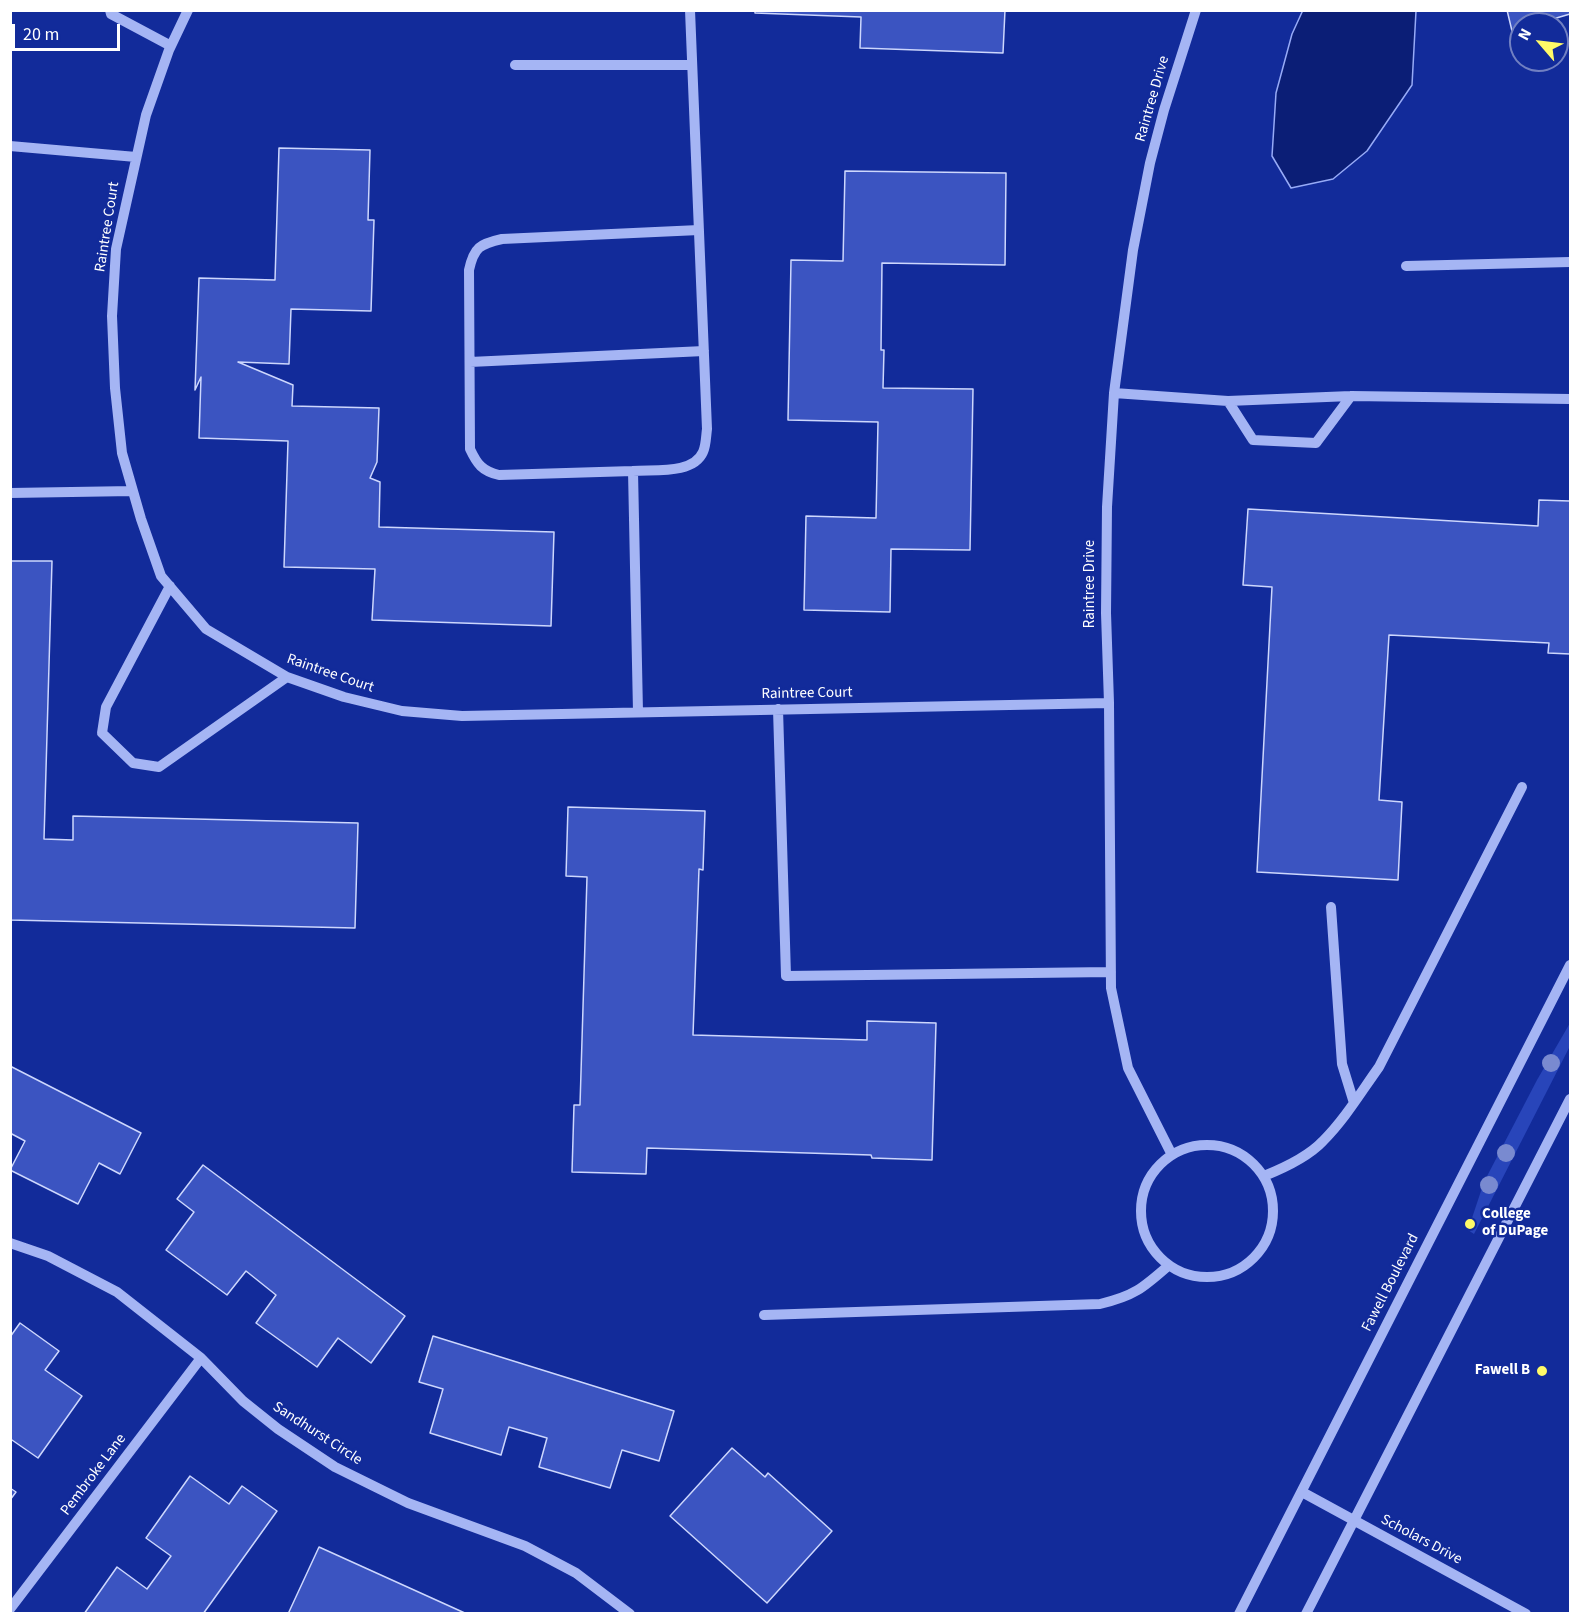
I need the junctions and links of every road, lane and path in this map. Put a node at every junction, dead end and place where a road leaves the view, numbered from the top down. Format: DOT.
graph roads {
  1 [pos="110,10"];
  2 [pos="188,10"];
  3 [pos="690,10"];
  4 [pos="1196,10"];
  5 [pos="171,46"];
  6 [pos="514,65"];
  7 [pos="692,65"];
  8 [pos="10,146"];
  9 [pos="136,157"];
  10 [pos="699,230"];
  11 [pos="1570,262"];
  12 [pos="1406,266"];
  13 [pos="704,351"];
  14 [pos="470,362"];
  15 [pos="1114,393"];
  16 [pos="1351,396"];
  17 [pos="1570,399"];
  18 [pos="1228,401"];
  19 [pos="633,471"];
  20 [pos="133,491"];
  21 [pos="10,493"];
  22 [pos="170,586"];
  23 [pos="287,677"];
  24 [pos="1109,703"];
  25 [pos="778,709"];
  26 [pos="638,712"];
  27 [pos="1522,787"];
  28 [pos="1331,907"];
  29 [pos="1570,966"];
  30 [pos="1111,972"];
  31 [pos="1570,1099"];
  32 [pos="1354,1103"];
  33 [pos="1172,1155"];
  34 [pos="1264,1176"];
  35 [pos="10,1243"];
  36 [pos="1168,1266"];
  37 [pos="764,1315"];
  38 [pos="201,1358"];
  39 [pos="1302,1492"];
  40 [pos="1354,1521"];
  41 [pos="10,1609"];
  42 [pos="630,1614"];
  43 [pos="1239,1614"];
  44 [pos="1306,1614"];
  45 [pos="1526,1614"];
  1 -- 5 [label="street"];
  2 -- 5 [label="street, Raintree Court"];
  3 -- 7 [label="street"];
  4 -- 15 [label="street, Raintree Drive"];
  5 -- 9 [label="street, Raintree Court"];
  6 -- 7 [label="street"];
  7 -- 10 [label="street"];
  8 -- 9 [label="street"];
  9 -- 20 [label="street, Raintree Court"];
  10 -- 13 [label="street"];
  10 -- 14 [label="street"];
  11 -- 12 [label="street"];
  13 -- 14 [label="street"];
  13 -- 19 [label="street"];
  14 -- 19 [label="street"];
  15 -- 18 [label="street"];
  15 -- 24 [label="street, Raintree Drive"];
  16 -- 17 [label="street"];
  16 -- 18 [label="street"];
  16 -- 18 [label="street"];
  19 -- 26 [label="street"];
  20 -- 21 [label="street"];
  20 -- 22 [label="street, Raintree Court"];
  22 -- 23 [label="street, Raintree Court"];
  22 -- 23 [label="street"];
  23 -- 26 [label="street, Raintree Court"];
  24 -- 25 [label="street, Raintree Court"];
  24 -- 30 [label="street, Raintree Drive"];
  25 -- 26 [label="street, Raintree Court"];
  25 -- 30 [label="street"];
  27 -- 32 [label="street"];
  28 -- 32 [label="street"];
  29 -- 39 [label="street, Fawell Boulevard"];
  30 -- 33 [label="street, Raintree Drive"];
  31 -- 40 [label="street"];
  32 -- 34 [label="street"];
  33 -- 34 [label="street"];
  33 -- 36 [label="street"];
  34 -- 36 [label="street"];
  35 -- 38 [label="street, Sandhurst Circle"];
  36 -- 37 [label="street"];
  38 -- 41 [label="street, Pembroke Lane"];
  38 -- 42 [label="street, Sandhurst Circle"];
  39 -- 40 [label="street, Scholars Drive"];
  39 -- 43 [label="street, Fawell Boulevard"];
  40 -- 44 [label="street"];
  40 -- 45 [label="street, Scholars Drive"];
}
